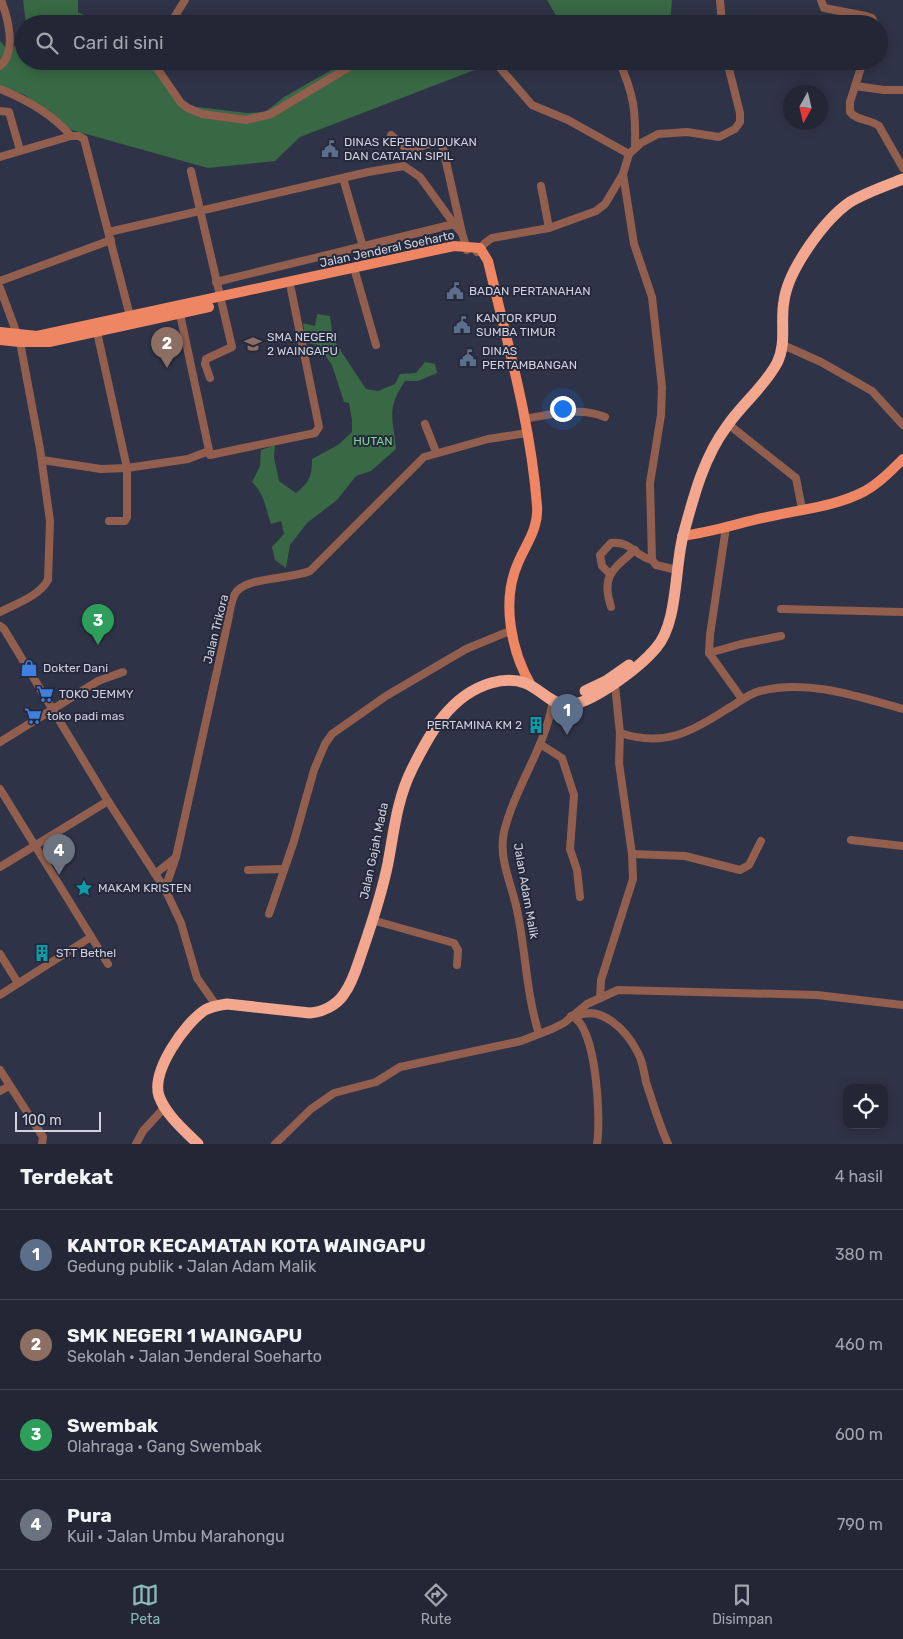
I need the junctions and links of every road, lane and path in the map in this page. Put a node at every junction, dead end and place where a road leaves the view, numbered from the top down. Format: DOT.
graph roads {
  1 [pos="1,0"];
  2 [pos="185,0"];
  3 [pos="720,0"];
  4 [pos="820,0"];
  5 [pos="176,15"];
  6 [pos="721,15"];
  7 [pos="861,15"];
  8 [pos="0,66"];
  9 [pos="158,70"];
  10 [pos="344,70"];
  11 [pos="502,70"];
  12 [pos="622,70"];
  13 [pos="729,70"];
  14 [pos="860,70"];
  15 [pos="855,86"];
  16 [pos="0,88"];
  17 [pos="903,90"];
  18 [pos="0,111"];
  19 [pos="71,136"];
  20 [pos="391,136"];
  21 [pos="635,147"];
  22 [pos="20,150"];
  23 [pos="628,154"];
  24 [pos="0,157"];
  25 [pos="903,168"];
  26 [pos="191,171"];
  27 [pos="623,174"];
  28 [pos="344,178"];
  29 [pos="903,179"];
  30 [pos="541,186"];
  31 [pos="200,212"];
  32 [pos="454,224"];
  33 [pos="549,228"];
  34 [pos="462,233"];
  35 [pos="110,236"];
  36 [pos="363,247"];
  37 [pos="472,249"];
  38 [pos="355,272"];
  39 [pos="0,281"];
  40 [pos="216,282"];
  41 [pos="0,288"];
  42 [pos="291,289"];
  43 [pos="220,301"];
  44 [pos="180,314"];
  45 [pos="132,321"];
  46 [pos="0,332"];
  47 [pos="97,332"];
  48 [pos="19,338"];
  49 [pos="0,340"];
  50 [pos="376,345"];
  51 [pos="783,345"];
  52 [pos="505,347"];
  53 [pos="210,378"];
  54 [pos="604,417"];
  55 [pos="524,419"];
  56 [pos="425,424"];
  57 [pos="728,424"];
  58 [pos="903,426"];
  59 [pos="524,433"];
  60 [pos="209,451"];
  61 [pos="436,452"];
  62 [pos="903,459"];
  63 [pos="42,460"];
  64 [pos="127,468"];
  65 [pos="802,509"];
  66 [pos="108,521"];
  67 [pos="726,527"];
  68 [pos="682,536"];
  69 [pos="635,550"];
  70 [pos="652,560"];
  71 [pos="676,573"];
  72 [pos="610,574"];
  73 [pos="611,608"];
  74 [pos="781,609"];
  75 [pos="0,612"];
  76 [pos="903,612"];
  77 [pos="0,626"];
  78 [pos="509,631"];
  79 [pos="781,636"];
  80 [pos="709,653"];
  81 [pos="123,672"];
  82 [pos="512,680"];
  83 [pos="615,685"];
  84 [pos="532,686"];
  85 [pos="742,699"];
  86 [pos="556,702"];
  87 [pos="51,708"];
  88 [pos="903,709"];
  89 [pos="620,733"];
  90 [pos="0,742"];
  91 [pos="540,744"];
  92 [pos="0,790"];
  93 [pos="108,801"];
  94 [pos="851,840"];
  95 [pos="761,842"];
  96 [pos="34,845"];
  97 [pos="903,846"];
  98 [pos="632,854"];
  99 [pos="176,858"];
  100 [pos="0,868"];
  101 [pos="248,870"];
  102 [pos="284,870"];
  103 [pos="155,874"];
  104 [pos="165,889"];
  105 [pos="580,897"];
  106 [pos="269,914"];
  107 [pos="372,920"];
  108 [pos="91,937"];
  109 [pos="0,954"];
  110 [pos="108,964"];
  111 [pos="457,965"];
  112 [pos="18,983"];
  113 [pos="0,995"];
  114 [pos="600,998"];
  115 [pos="216,1005"];
  116 [pos="903,1005"];
  117 [pos="573,1017"];
  118 [pos="539,1034"];
  119 [pos="0,1070"];
  120 [pos="9,1086"];
  121 [pos="0,1091"];
  122 [pos="165,1107"];
  123 [pos="42,1144"];
  124 [pos="136,1144"];
  125 [pos="198,1144"];
  126 [pos="275,1144"];
  127 [pos="597,1144"];
  128 [pos="668,1144"];
  1 -- 8 [label="street"];
  2 -- 5 [label="street"];
  3 -- 6 [label="street"];
  4 -- 7 [label="street"];
  9 -- 10 [label="street"];
  11 -- 23 [label="street"];
  12 -- 21 [label="street"];
  13 -- 21 [label="street"];
  14 -- 15 [label="street"];
  15 -- 17 [label="street"];
  15 -- 25 [label="street"];
  16 -- 19 [label="street"];
  18 -- 22 [label="street"];
  19 -- 22 [label="street"];
  19 -- 35 [label="street"];
  20 -- 34 [label="street"];
  21 -- 23 [label="street"];
  22 -- 24 [label="street"];
  23 -- 27 [label="street"];
  26 -- 31 [label="street"];
  27 -- 33 [label="street"];
  27 -- 70 [label="street"];
  28 -- 31 [label="street"];
  28 -- 32 [label="street"];
  28 -- 36 [label="street"];
  29 -- 51 [label="highway"];
  30 -- 33 [label="street"];
  31 -- 35 [label="street"];
  31 -- 40 [label="street"];
  32 -- 34 [label="street"];
  32 -- 36 [label="street"];
  33 -- 37 [label="street"];
  34 -- 37 [label="street"];
  35 -- 39 [label="street"];
  35 -- 45 [label="street"];
  36 -- 40 [label="street"];
  37 -- 38 [label="main road, Jalan Jenderal Soeharto"];
  37 -- 52 [label="main road"];
  38 -- 42 [label="main road, Jalan Jenderal Soeharto"];
  38 -- 43 [label="main road, Jalan Jenderal Soeharto"];
  38 -- 50 [label="street"];
  40 -- 43 [label="street"];
  41 -- 48 [label="street"];
  42 -- 43 [label="main road, Jalan Jenderal Soeharto"];
  42 -- 60 [label="street"];
  43 -- 44 [label="main road, Jalan Jenderal Soeharto"];
  43 -- 45 [label="main road, Jalan Jenderal Soeharto"];
  43 -- 53 [label="street"];
  44 -- 45 [label="main road, Jalan Jenderal Soeharto"];
  44 -- 60 [label="street"];
  45 -- 47 [label="main road, Jalan Jenderal Soeharto"];
  45 -- 48 [label="main road, Jalan Jenderal Soeharto"];
  46 -- 48 [label="main road, Jalan Jenderal Soeharto"];
  47 -- 48 [label="main road, Jalan Jenderal Soeharto"];
  47 -- 64 [label="street"];
  48 -- 49 [label="main road, Jalan Jenderal Soeharto"];
  48 -- 63 [label="street"];
  51 -- 57 [label="highway"];
  51 -- 58 [label="street"];
  52 -- 55 [label="main road"];
  52 -- 59 [label="main road"];
  54 -- 55 [label="street"];
  55 -- 59 [label="main road"];
  56 -- 61 [label="street"];
  57 -- 65 [label="street"];
  57 -- 68 [label="highway"];
  59 -- 61 [label="street, Jalan Trikora"];
  59 -- 78 [label="main road"];
  60 -- 64 [label="street"];
  61 -- 99 [label="street, Jalan Trikora"];
  62 -- 65 [label="main road"];
  63 -- 64 [label="street"];
  63 -- 75 [label="street"];
  64 -- 66 [label="street"];
  65 -- 67 [label="main road"];
  67 -- 68 [label="main road"];
  67 -- 80 [label="street"];
  68 -- 71 [label="highway"];
  69 -- 70 [label="street"];
  69 -- 72 [label="street"];
  69 -- 72 [label="street"];
  70 -- 71 [label="street"];
  71 -- 83 [label="highway"];
  71 -- 86 [label="highway"];
  72 -- 73 [label="street"];
  74 -- 76 [label="street"];
  77 -- 87 [label="street"];
  78 -- 82 [label="main road"];
  78 -- 84 [label="main road"];
  78 -- 102 [label="street"];
  79 -- 80 [label="street"];
  80 -- 85 [label="street"];
  81 -- 87 [label="street"];
  82 -- 84 [label="highway, Jalan Gajah Mada"];
  82 -- 107 [label="highway, Jalan Gajah Mada"];
  83 -- 86 [label="highway"];
  83 -- 89 [label="street"];
  84 -- 86 [label="highway, Jalan Gajah Mada"];
  85 -- 88 [label="street"];
  85 -- 89 [label="street"];
  86 -- 91 [label="street, Jalan Adam Malik"];
  87 -- 90 [label="street"];
  87 -- 93 [label="street"];
  89 -- 98 [label="street"];
  91 -- 105 [label="street"];
  91 -- 118 [label="street, Jalan Adam Malik"];
  92 -- 96 [label="street"];
  93 -- 96 [label="street"];
  93 -- 103 [label="street"];
  94 -- 97 [label="street"];
  95 -- 98 [label="street"];
  96 -- 100 [label="street"];
  96 -- 108 [label="street"];
  98 -- 114 [label="street"];
  99 -- 103 [label="street"];
  99 -- 104 [label="street, Jalan Trikora"];
  101 -- 102 [label="street"];
  102 -- 106 [label="street"];
  103 -- 104 [label="street"];
  104 -- 115 [label="street"];
  107 -- 111 [label="street"];
  107 -- 115 [label="highway, Jalan Gajah Mada"];
  108 -- 110 [label="street"];
  108 -- 112 [label="street"];
  109 -- 112 [label="street"];
  112 -- 113 [label="street"];
  114 -- 116 [label="street"];
  114 -- 117 [label="street"];
  115 -- 122 [label="highway"];
  117 -- 118 [label="street"];
  117 -- 127 [label="street"];
  117 -- 128 [label="street"];
  118 -- 126 [label="street"];
  119 -- 120 [label="street"];
  120 -- 121 [label="street"];
  120 -- 123 [label="street"];
  122 -- 124 [label="street"];
  122 -- 125 [label="highway"];
}
